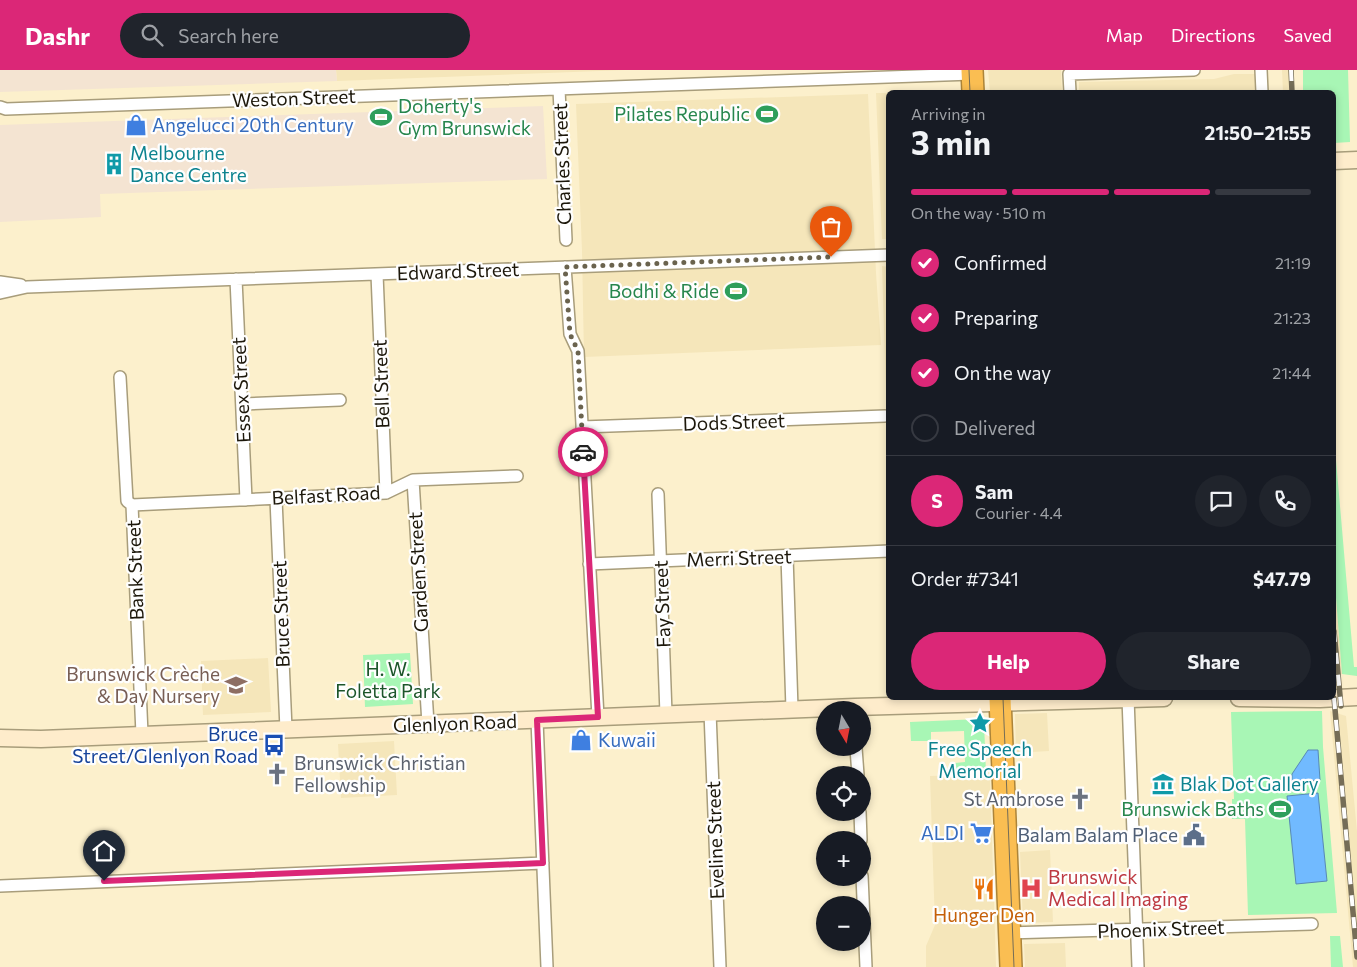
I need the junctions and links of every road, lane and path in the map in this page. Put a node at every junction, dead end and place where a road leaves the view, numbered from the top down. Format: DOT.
graph roads {
  1 [pos="1194,70"];
  2 [pos="1261,70"];
  3 [pos="972,79"];
  4 [pos="559,89"];
  5 [pos="1070,90"];
  6 [pos="1262,90"];
  7 [pos="2,109"];
  8 [pos="1357,160"];
  9 [pos="1336,161"];
  10 [pos="566,240"];
  11 [pos="886,255"];
  12 [pos="565,267"];
  13 [pos="377,274"];
  14 [pos="236,279"];
  15 [pos="0,282"];
  16 [pos="27,287"];
  17 [pos="0,293"];
  18 [pos="120,377"];
  19 [pos="340,400"];
  20 [pos="242,404"];
  21 [pos="885,416"];
  22 [pos="582,427"];
  23 [pos="517,476"];
  24 [pos="413,480"];
  25 [pos="386,493"];
  26 [pos="658,494"];
  27 [pos="276,498"];
  28 [pos="246,500"];
  29 [pos="132,505"];
  30 [pos="886,552"];
  31 [pos="787,556"];
  32 [pos="660,561"];
  33 [pos="589,564"];
  34 [pos="1336,690"];
  35 [pos="1357,690"];
  36 [pos="1336,697"];
  37 [pos="1357,697"];
  38 [pos="1000,700"];
  39 [pos="1128,700"];
  40 [pos="871,707"];
  41 [pos="792,709"];
  42 [pos="816,709"];
  43 [pos="710,712"];
  44 [pos="666,714"];
  45 [pos="598,717"];
  46 [pos="537,720"];
  47 [pos="428,724"];
  48 [pos="286,729"];
  49 [pos="142,734"];
  50 [pos="0,738"];
  51 [pos="543,863"];
  52 [pos="0,886"];
  53 [pos="862,886"];
  54 [pos="1312,924"];
  55 [pos="1137,929"];
  56 [pos="1010,933"];
  57 [pos="547,967"];
  58 [pos="720,967"];
  59 [pos="866,967"];
  60 [pos="1011,967"];
  61 [pos="1138,967"];
  1 -- 5 [label="street"];
  2 -- 6 [label="street"];
  3 -- 4 [label="street, Weston Street"];
  4 -- 7 [label="street, Weston Street"];
  4 -- 10 [label="street, Charles Street"];
  8 -- 9 [label="street"];
  11 -- 12 [label="street, Edward Street"];
  12 -- 13 [label="street, Edward Street"];
  12 -- 22 [label="street"];
  13 -- 14 [label="street, Edward Street"];
  13 -- 25 [label="street, Bell Street"];
  14 -- 16 [label="street, Edward Street"];
  14 -- 20 [label="street, Essex Street"];
  15 -- 16 [label="street, Edward Street"];
  16 -- 17 [label="street, Edward Street"];
  18 -- 29 [label="street, Bank Street"];
  19 -- 20 [label="street"];
  20 -- 28 [label="street, Essex Street"];
  21 -- 22 [label="street, Dods Street"];
  22 -- 33 [label="street"];
  23 -- 24 [label="street, Belfast Road"];
  24 -- 25 [label="street, Belfast Road"];
  24 -- 47 [label="street, Garden Street"];
  25 -- 27 [label="street, Belfast Road"];
  26 -- 32 [label="street, Fay Street"];
  27 -- 28 [label="street, Belfast Road"];
  27 -- 48 [label="street, Bruce Street"];
  28 -- 29 [label="street, Belfast Road"];
  29 -- 49 [label="street, Bank Street"];
  30 -- 31 [label="street, Merri Street"];
  31 -- 32 [label="street, Merri Street"];
  31 -- 41 [label="street"];
  32 -- 33 [label="street, Merri Street"];
  32 -- 44 [label="street, Fay Street"];
  33 -- 45 [label="street"];
  34 -- 35 [label="street"];
  36 -- 37 [label="street"];
  38 -- 40 [label="street, Glenlyon Road"];
  38 -- 56 [label="highway"];
  39 -- 55 [label="street"];
  41 -- 42 [label="street, Glenlyon Road"];
  41 -- 43 [label="street, Glenlyon Road"];
  43 -- 44 [label="street, Glenlyon Road"];
  43 -- 58 [label="street, Eveline Street"];
  44 -- 45 [label="street, Glenlyon Road"];
  45 -- 46 [label="street, Glenlyon Road"];
  46 -- 47 [label="street, Glenlyon Road"];
  46 -- 51 [label="street"];
  47 -- 48 [label="street, Glenlyon Road"];
  48 -- 49 [label="street, Glenlyon Road"];
  49 -- 50 [label="street, Glenlyon Road"];
  51 -- 52 [label="street"];
  51 -- 57 [label="street"];
  53 -- 59 [label="street"];
  54 -- 55 [label="street, Phoenix Street"];
  55 -- 56 [label="street, Phoenix Street"];
  55 -- 61 [label="street"];
  56 -- 60 [label="highway"];
}
